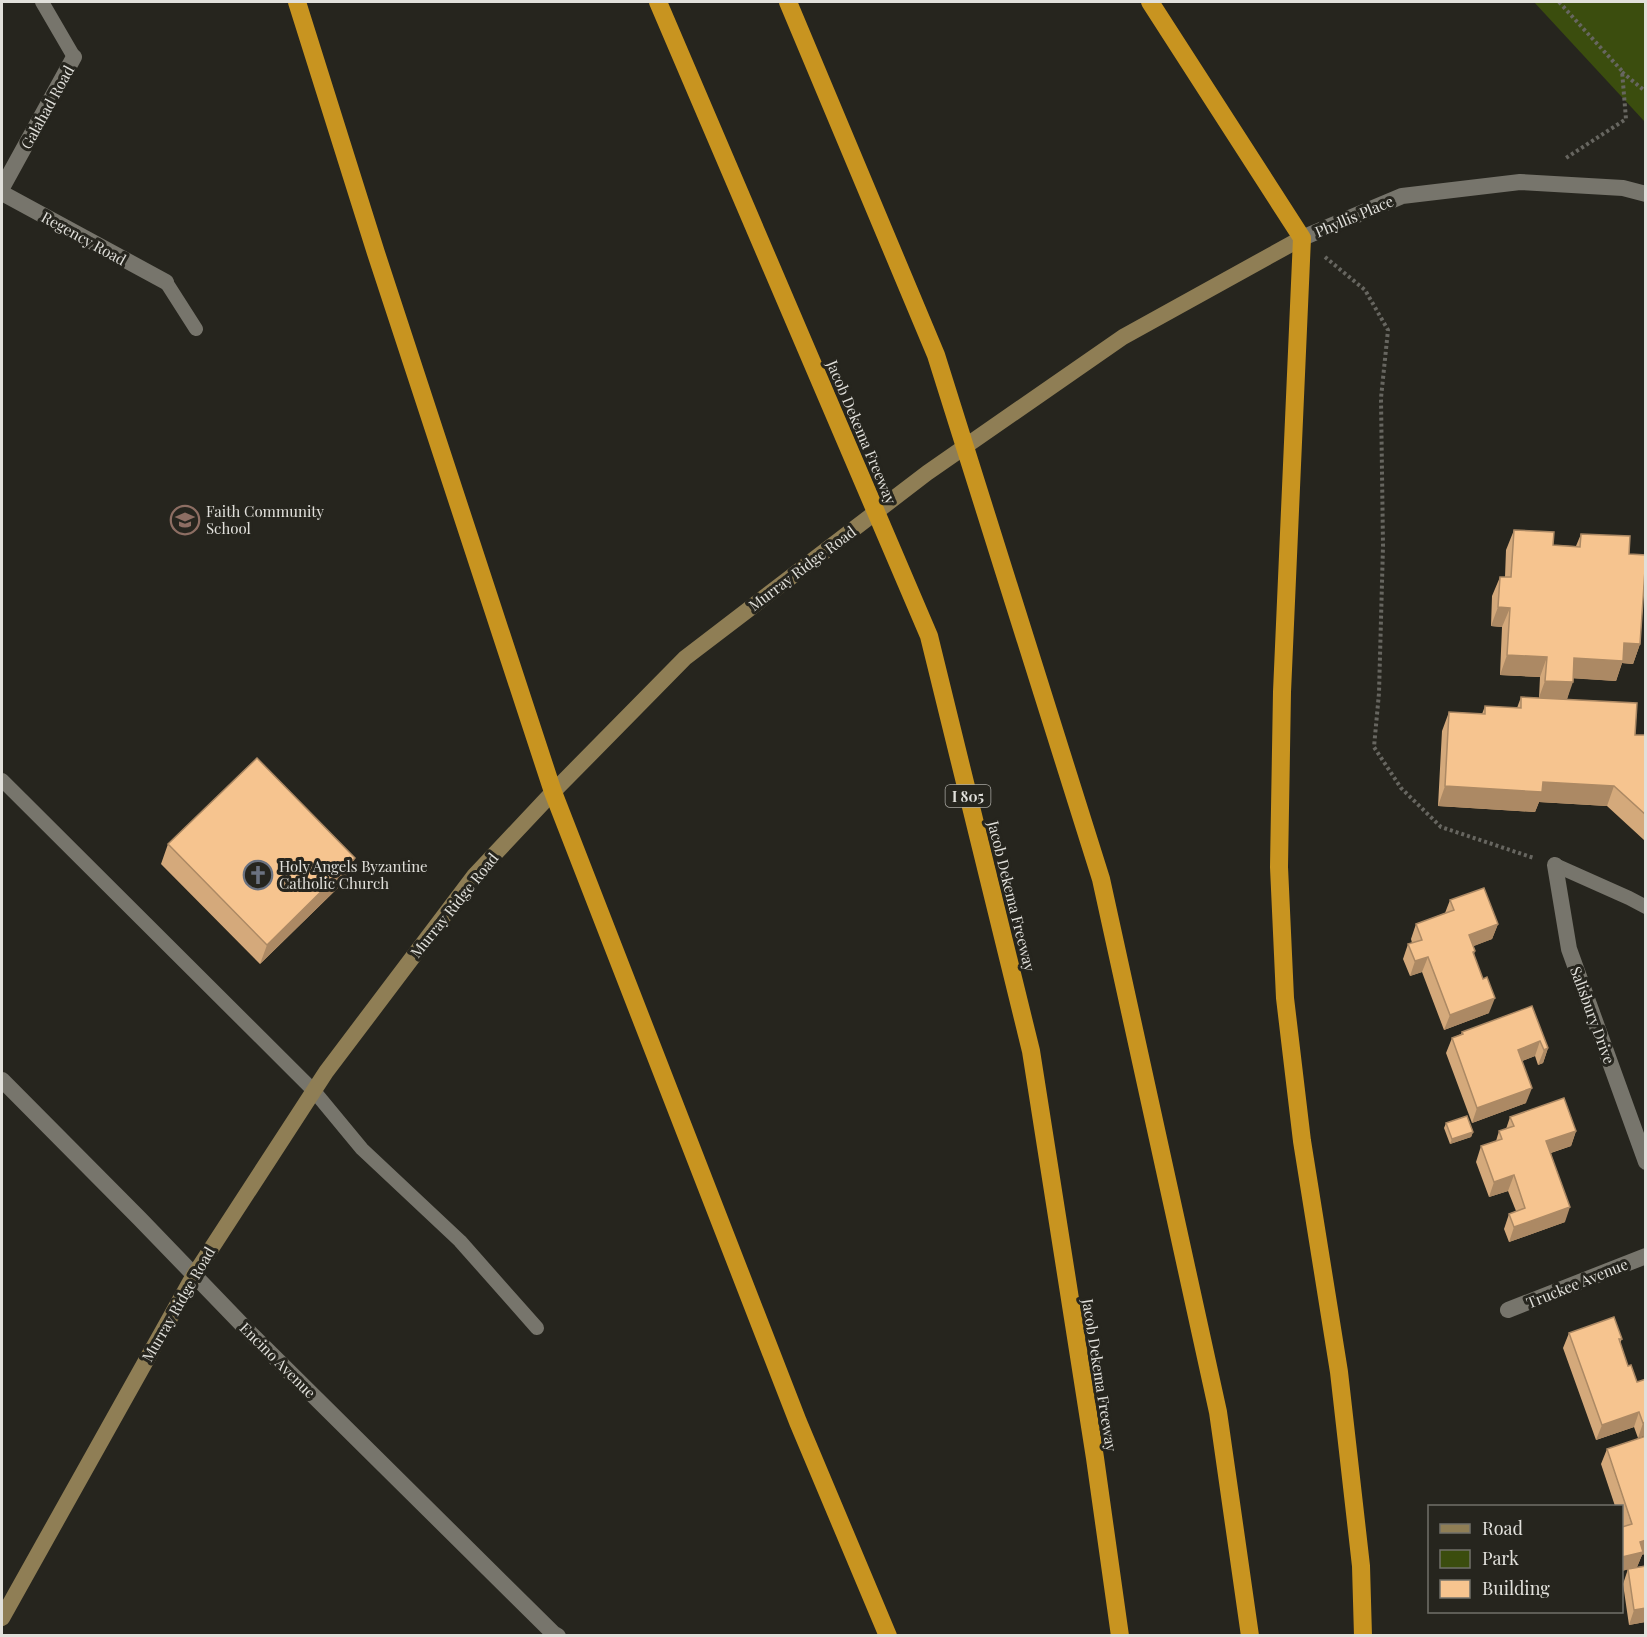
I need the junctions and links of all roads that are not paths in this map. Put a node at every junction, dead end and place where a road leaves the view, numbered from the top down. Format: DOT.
graph roads {
  1 [pos="42,2"];
  2 [pos="297,2"];
  3 [pos="658,2"];
  4 [pos="788,2"];
  5 [pos="1150,2"];
  6 [pos="74,57"];
  7 [pos="2,188"];
  8 [pos="2,193"];
  9 [pos="1646,194"];
  10 [pos="1302,238"];
  11 [pos="166,282"];
  12 [pos="196,329"];
  13 [pos="1123,337"];
  14 [pos="2,780"];
  15 [pos="553,792"];
  16 [pos="1555,865"];
  17 [pos="1646,907"];
  18 [pos="2,1080"];
  19 [pos="314,1091"];
  20 [pos="1646,1162"];
  21 [pos="1646,1256"];
  22 [pos="194,1275"];
  23 [pos="1508,1310"];
  24 [pos="537,1328"];
  25 [pos="2,1618"];
  26 [pos="558,1635"];
  27 [pos="888,1635"];
  28 [pos="1120,1635"];
  29 [pos="1250,1635"];
  30 [pos="1363,1635"];
  1 -- 6 [label="lane"];
  2 -- 15 [label="highway"];
  3 -- 28 [label="highway, Jacob Dekema Freeway / I 805"];
  4 -- 29 [label="highway"];
  5 -- 10 [label="highway"];
  6 -- 7 [label="street, Galahad Road"];
  8 -- 11 [label="street, Regency Road"];
  9 -- 10 [label="street, Phyllis Place"];
  10 -- 13 [label="main road, Phyllis Place"];
  10 -- 30 [label="highway"];
  11 -- 12 [label="lane"];
  13 -- 15 [label="main road, Murray Ridge Road"];
  14 -- 19 [label="lane"];
  15 -- 19 [label="main road, Murray Ridge Road"];
  15 -- 27 [label="highway"];
  16 -- 17 [label="lane"];
  16 -- 20 [label="street, Salisbury Drive"];
  18 -- 22 [label="street, Encino Avenue"];
  19 -- 22 [label="main road, Murray Ridge Road"];
  19 -- 24 [label="lane"];
  21 -- 23 [label="street, Truckee Avenue"];
  22 -- 25 [label="main road, Murray Ridge Road"];
  22 -- 26 [label="street, Encino Avenue"];
}
